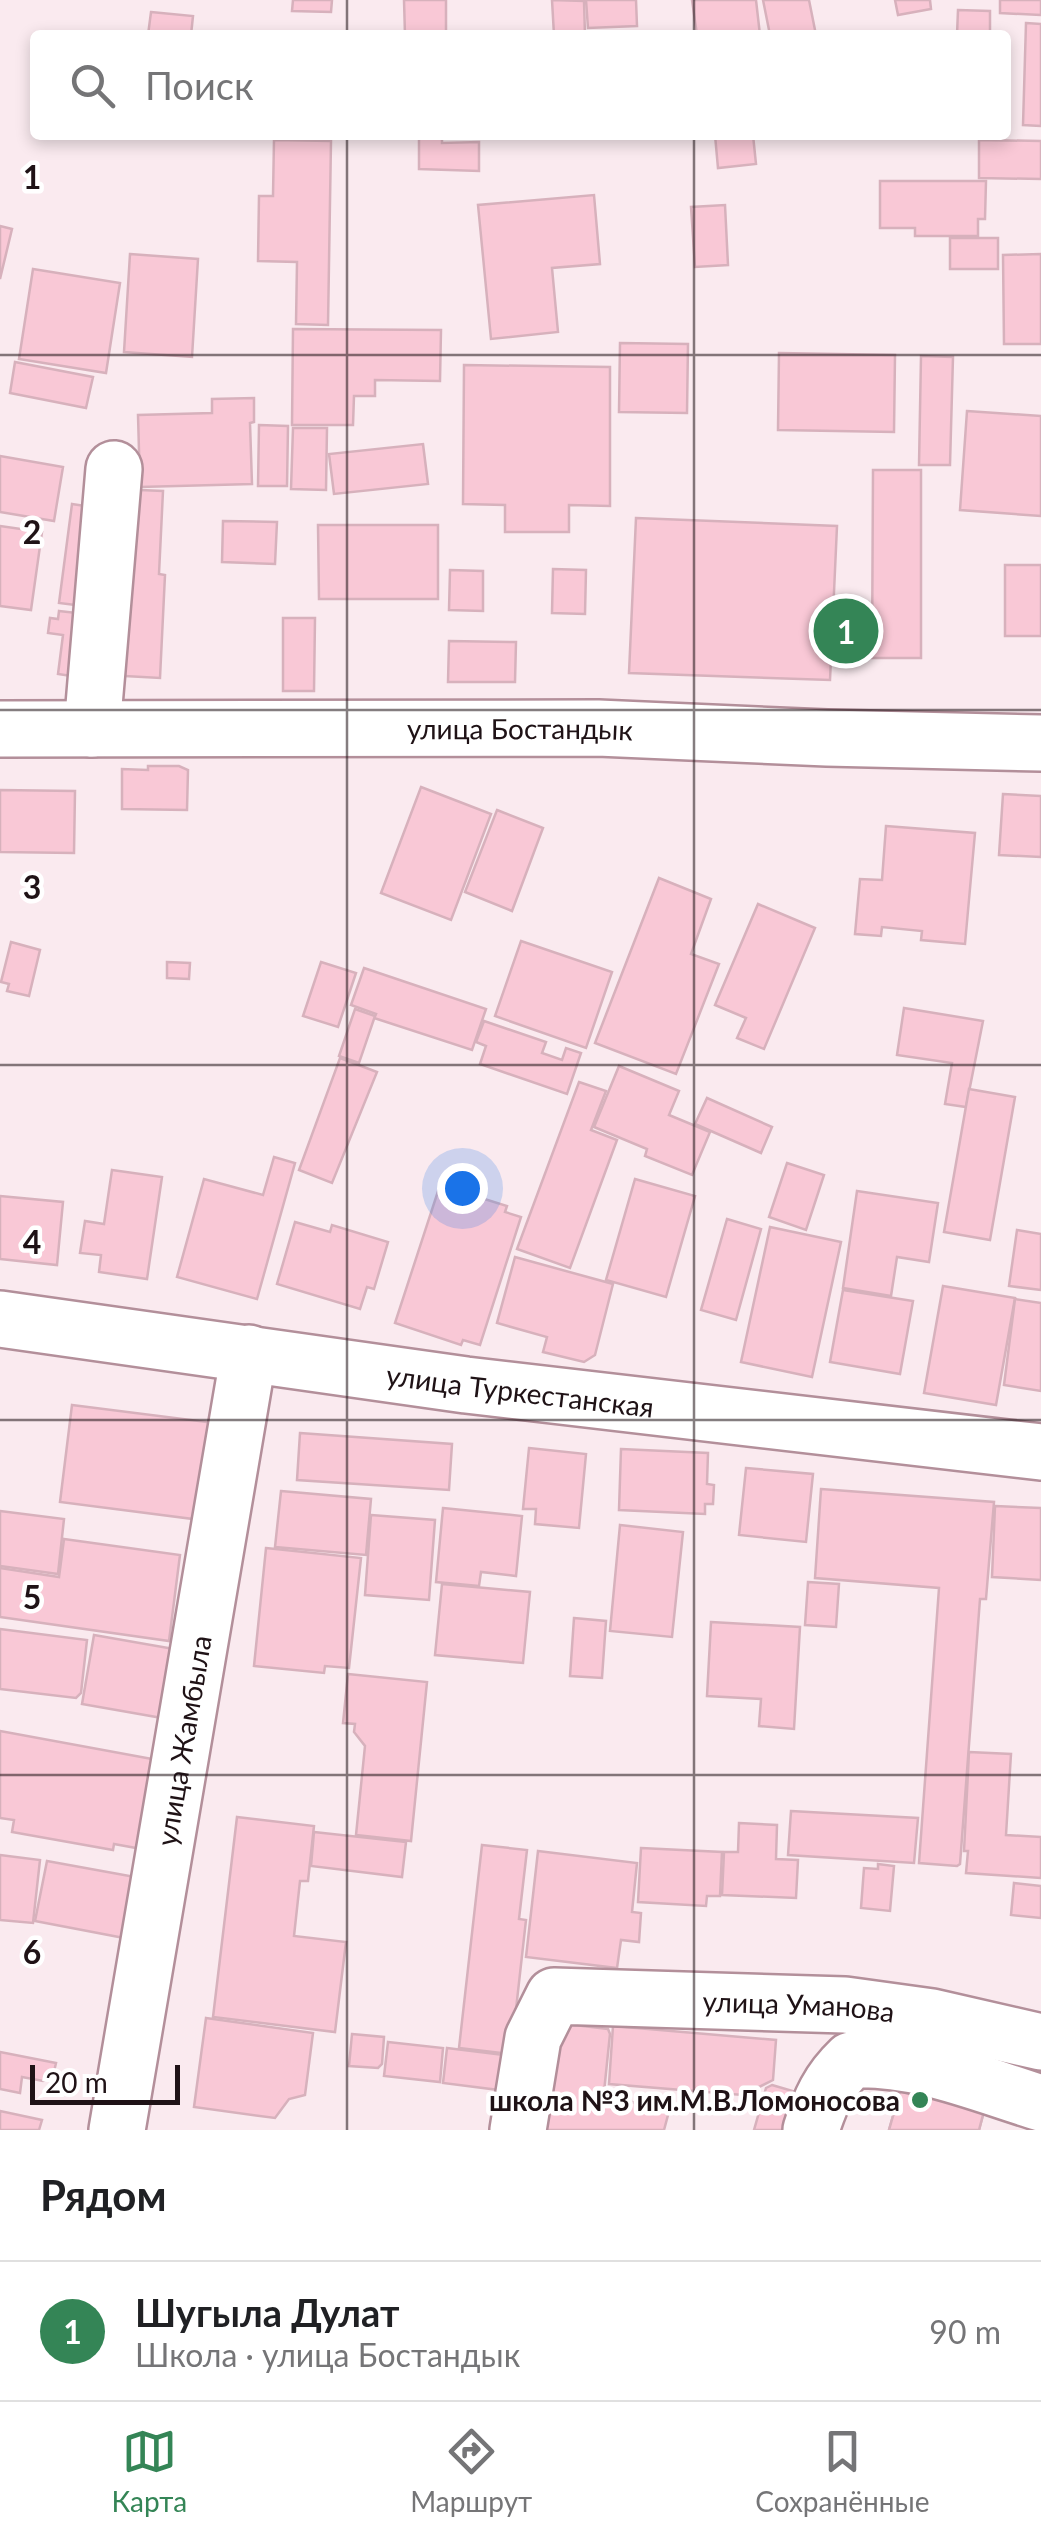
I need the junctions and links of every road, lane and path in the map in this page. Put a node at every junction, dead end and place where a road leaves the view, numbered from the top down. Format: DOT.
graph roads {
  1 [pos="114,470"];
  2 [pos="0,729"];
  3 [pos="92,729"];
  4 [pos="1041,742"];
  5 [pos="0,1319"];
  6 [pos="249,1353"];
  7 [pos="1041,1452"];
  8 [pos="1041,2042"];
  9 [pos="1041,2102"];
  10 [pos="118,2130"];
  11 [pos="518,2130"];
  12 [pos="812,2130"];
  1 -- 3 [label="street"];
  2 -- 3 [label="street, улица Бостандык"];
  3 -- 4 [label="street, улица Бостандык"];
  5 -- 6 [label="street, улица Туркестанская"];
  6 -- 7 [label="street, улица Туркестанская"];
  6 -- 10 [label="street, улица Жамбыла"];
  8 -- 11 [label="street, улица Уманова"];
  9 -- 12 [label="street"];
}
